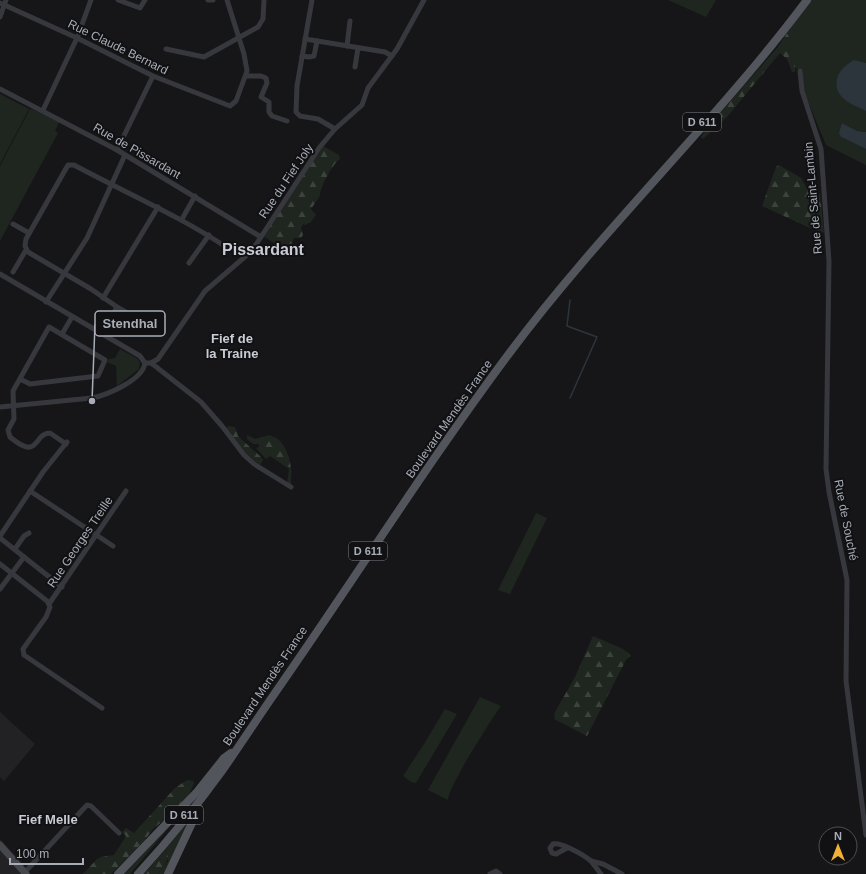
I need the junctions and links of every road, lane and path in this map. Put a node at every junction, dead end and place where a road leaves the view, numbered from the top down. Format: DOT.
graph roads {
  1 [pos="6,0"];
  2 [pos="91,0"];
  3 [pos="118,0"];
  4 [pos="145,0"];
  5 [pos="208,0"];
  6 [pos="213,0"];
  7 [pos="228,0"];
  8 [pos="264,0"];
  9 [pos="312,0"];
  10 [pos="424,0"];
  11 [pos="803,0"];
  12 [pos="807,0"];
  13 [pos="2,5"];
  14 [pos="0,17"];
  15 [pos="350,21"];
  16 [pos="77,38"];
  17 [pos="238,39"];
  18 [pos="305,39"];
  19 [pos="317,41"];
  20 [pos="347,46"];
  21 [pos="358,48"];
  22 [pos="166,49"];
  23 [pos="302,56"];
  24 [pos="392,56"];
  25 [pos="355,67"];
  26 [pos="800,71"];
  27 [pos="152,76"];
  28 [pos="246,76"];
  29 [pos="0,88"];
  30 [pos="43,110"];
  31 [pos="287,121"];
  32 [pos="335,129"];
  33 [pos="117,150"];
  34 [pos="125,155"];
  35 [pos="112,186"];
  36 [pos="195,196"];
  37 [pos="158,207"];
  38 [pos="182,220"];
  39 [pos="12,224"];
  40 [pos="29,233"];
  41 [pos="208,235"];
  42 [pos="261,237"];
  43 [pos="229,249"];
  44 [pos="26,250"];
  45 [pos="189,263"];
  46 [pos="13,272"];
  47 [pos="0,274"];
  48 [pos="65,274"];
  49 [pos="830,279"];
  50 [pos="103,298"];
  51 [pos="46,302"];
  52 [pos="117,307"];
  53 [pos="72,317"];
  54 [pos="136,318"];
  55 [pos="62,334"];
  56 [pos="102,334"];
  57 [pos="148,363"];
  58 [pos="20,379"];
  59 [pos="13,406"];
  60 [pos="0,408"];
  61 [pos="291,487"];
  62 [pos="30,491"];
  63 [pos="126,491"];
  64 [pos="29,533"];
  65 [pos="97,536"];
  66 [pos="0,537"];
  67 [pos="112,546"];
  68 [pos="15,549"];
  69 [pos="24,557"];
  70 [pos="0,564"];
  71 [pos="12,573"];
  72 [pos="62,587"];
  73 [pos="0,589"];
  74 [pos="49,604"];
  75 [pos="102,708"];
  76 [pos="231,753"];
  77 [pos="223,769"];
  78 [pos="119,833"];
  79 [pos="866,836"];
  80 [pos="0,845"];
  81 [pos="567,848"];
  82 [pos="0,850"];
  83 [pos="590,861"];
  84 [pos="24,873"];
  85 [pos="118,874"];
  86 [pos="134,874"];
  87 [pos="138,874"];
  88 [pos="168,874"];
  89 [pos="490,874"];
  90 [pos="500,874"];
  91 [pos="601,874"];
  92 [pos="622,874"];
  1 -- 13 [label="street"];
  2 -- 16 [label="street"];
  3 -- 4 [label="street"];
  5 -- 6 [label="street"];
  7 -- 17 [label="street"];
  8 -- 17 [label="street"];
  9 -- 18 [label="street"];
  10 -- 24 [label="street, Rue du Fief Joly"];
  11 -- 76 [label="main road, Boulevard Mendès France / D 611"];
  12 -- 77 [label="main road, Boulevard Mendès France / D 611"];
  13 -- 14 [label="street"];
  13 -- 16 [label="street, Rue Claude Bernard"];
  15 -- 20 [label="street"];
  16 -- 27 [label="street, Rue Claude Bernard"];
  16 -- 30 [label="street"];
  17 -- 22 [label="street"];
  17 -- 28 [label="street"];
  18 -- 19 [label="street"];
  18 -- 23 [label="street"];
  19 -- 20 [label="street"];
  19 -- 23 [label="street"];
  20 -- 21 [label="street"];
  21 -- 24 [label="street"];
  21 -- 25 [label="street"];
  23 -- 32 [label="street"];
  24 -- 32 [label="street, Rue du Fief Joly"];
  26 -- 49 [label="street, Rue de Saint-Lambin"];
  27 -- 28 [label="street, Rue Claude Bernard"];
  27 -- 33 [label="street"];
  28 -- 31 [label="street"];
  29 -- 30 [label="street, Rue de Pissardant"];
  30 -- 33 [label="street, Rue de Pissardant"];
  32 -- 42 [label="street, Rue du Fief Joly"];
  33 -- 34 [label="street, Rue de Pissardant"];
  34 -- 35 [label="street"];
  34 -- 36 [label="street, Rue de Pissardant"];
  35 -- 37 [label="street"];
  35 -- 40 [label="street"];
  35 -- 48 [label="street"];
  36 -- 38 [label="street"];
  36 -- 42 [label="street, Rue de Pissardant"];
  37 -- 38 [label="street"];
  37 -- 50 [label="street"];
  38 -- 41 [label="street"];
  39 -- 40 [label="street"];
  40 -- 44 [label="street"];
  41 -- 43 [label="street"];
  41 -- 45 [label="street"];
  42 -- 57 [label="street, Rue du Fief Joly"];
  44 -- 46 [label="street"];
  44 -- 48 [label="street"];
  47 -- 51 [label="street"];
  48 -- 50 [label="street"];
  48 -- 51 [label="street"];
  49 -- 79 [label="street, Rue de Souché"];
  50 -- 52 [label="street"];
  51 -- 53 [label="street"];
  52 -- 54 [label="street"];
  52 -- 56 [label="street"];
  53 -- 55 [label="street"];
  53 -- 56 [label="street"];
  55 -- 58 [label="street"];
  55 -- 58 [label="street"];
  56 -- 57 [label="street"];
  57 -- 59 [label="street, Rue du Fief Joly"];
  57 -- 61 [label="street"];
  58 -- 59 [label="street"];
  59 -- 60 [label="street, Rue du Fief Joly"];
  59 -- 62 [label="street"];
  62 -- 65 [label="street"];
  62 -- 66 [label="street"];
  63 -- 65 [label="street, Rue Georges Treille"];
  64 -- 68 [label="street"];
  65 -- 67 [label="street"];
  65 -- 72 [label="street, Rue Georges Treille"];
  66 -- 68 [label="street"];
  68 -- 69 [label="street"];
  69 -- 71 [label="street"];
  69 -- 72 [label="street"];
  70 -- 71 [label="street"];
  71 -- 73 [label="street"];
  71 -- 74 [label="street"];
  72 -- 74 [label="street, Rue Georges Treille"];
  74 -- 75 [label="street, Rue Georges Treille"];
  76 -- 85 [label="main road"];
  76 -- 86 [label="main road, Boulevard Mendès France / D 611"];
  77 -- 87 [label="main road, Boulevard Mendès France / D 611"];
  77 -- 88 [label="main road"];
  78 -- 84 [label="street"];
  80 -- 84 [label="main road"];
  81 -- 83 [label="street"];
  82 -- 84 [label="main road"];
  83 -- 91 [label="street"];
  83 -- 92 [label="street"];
  89 -- 90 [label="street"];
}
